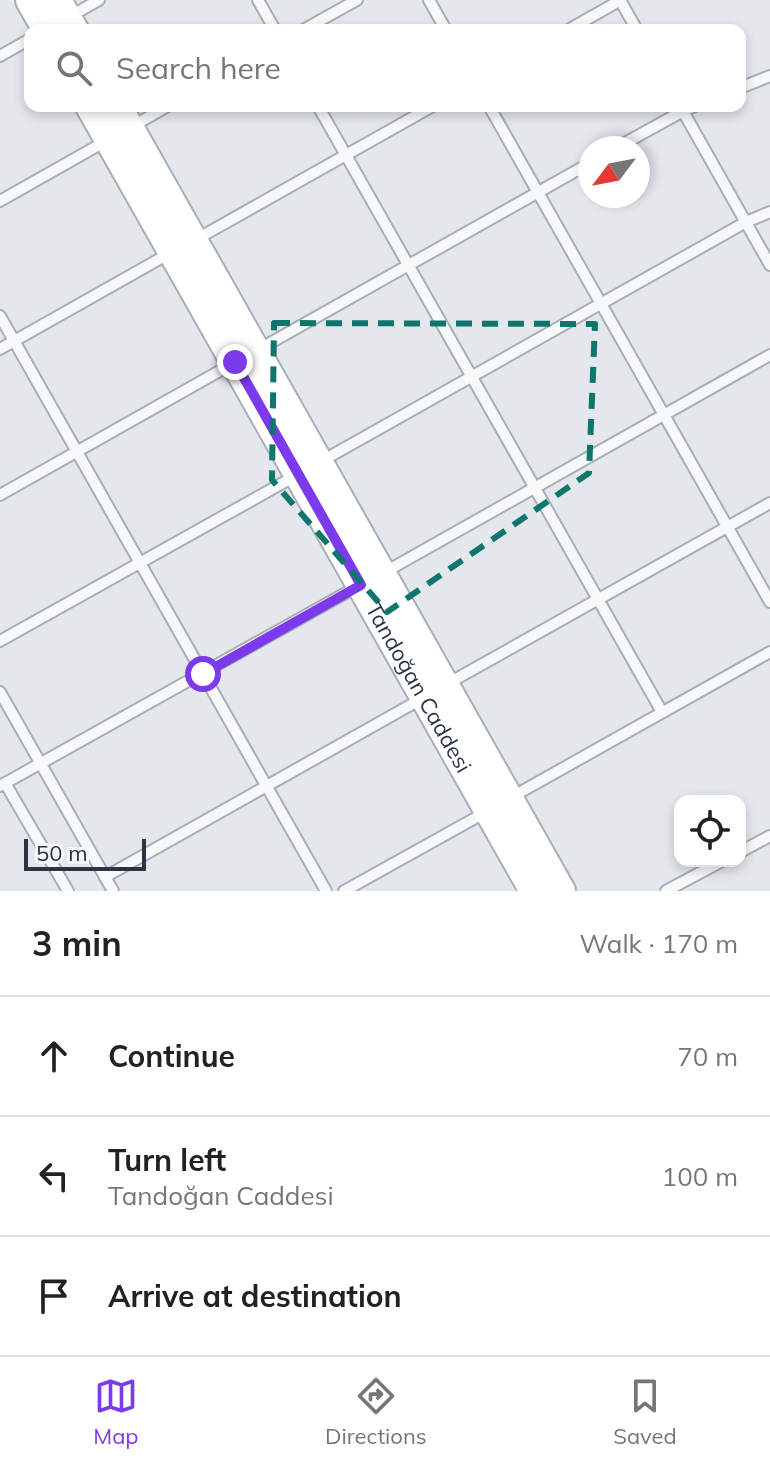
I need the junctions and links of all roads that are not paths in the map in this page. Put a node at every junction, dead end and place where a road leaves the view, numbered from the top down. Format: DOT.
graph roads {
  1 [pos="30,0"];
  2 [pos="99,0"];
  3 [pos="258,0"];
  4 [pos="357,0"];
  5 [pos="429,0"];
  6 [pos="621,0"];
  7 [pos="56,23"];
  8 [pos="272,24"];
  9 [pos="314,24"];
  10 [pos="443,24"];
  11 [pos="579,24"];
  12 [pos="634,24"];
  13 [pos="24,42"];
  14 [pos="0,56"];
  15 [pos="770,76"];
  16 [pos="746,86"];
  17 [pos="99,112"];
  18 [pos="151,112"];
  19 [pos="321,112"];
  20 [pos="422,112"];
  21 [pos="492,112"];
  22 [pos="675,112"];
  23 [pos="684,112"];
  24 [pos="118,124"];
  25 [pos="636,136"];
  26 [pos="346,155"];
  27 [pos="578,170"];
  28 [pos="538,192"];
  29 [pos="0,201"];
  30 [pos="770,212"];
  31 [pos="746,222"];
  32 [pos="183,246"];
  33 [pos="408,265"];
  34 [pos="770,265"];
  35 [pos="601,303"];
  36 [pos="0,316"];
  37 [pos="15,341"];
  38 [pos="0,349"];
  39 [pos="770,355"];
  40 [pos="245,357"];
  41 [pos="471,376"];
  42 [pos="664,415"];
  43 [pos="77,451"];
  44 [pos="308,468"];
  45 [pos="535,487"];
  46 [pos="0,495"];
  47 [pos="770,503"];
  48 [pos="728,527"];
  49 [pos="140,563"];
  50 [pos="371,579"];
  51 [pos="598,600"];
  52 [pos="770,602"];
  53 [pos="0,641"];
  54 [pos="770,652"];
  55 [pos="203,674"];
  56 [pos="0,692"];
  57 [pos="435,692"];
  58 [pos="662,712"];
  59 [pos="41,765"];
  60 [pos="3,785"];
  61 [pos="266,786"];
  62 [pos="498,804"];
  63 [pos="770,836"];
  64 [pos="746,849"];
  65 [pos="711,867"];
  66 [pos="105,877"];
  67 [pos="68,891"];
  68 [pos="113,891"];
  69 [pos="326,891"];
  70 [pos="344,891"];
  71 [pos="534,891"];
  72 [pos="561,891"];
  73 [pos="666,891"];
  1 -- 7 [label="street"];
  2 -- 7 [label="lane"];
  3 -- 8 [label="lane"];
  4 -- 9 [label="lane"];
  5 -- 10 [label="lane"];
  6 -- 11 [label="lane"];
  6 -- 12 [label="lane"];
  13 -- 14 [label="lane"];
  15 -- 16 [label="lane"];
  17 -- 24 [label="street, Tandoğan Caddesi"];
  18 -- 24 [label="lane"];
  19 -- 26 [label="lane"];
  20 -- 26 [label="lane"];
  21 -- 28 [label="lane"];
  22 -- 25 [label="lane"];
  23 -- 31 [label="lane"];
  24 -- 29 [label="lane"];
  24 -- 32 [label="street, Tandoğan Caddesi"];
  26 -- 32 [label="lane"];
  26 -- 33 [label="lane"];
  27 -- 28 [label="lane"];
  28 -- 33 [label="lane"];
  28 -- 35 [label="lane"];
  30 -- 31 [label="lane"];
  31 -- 34 [label="lane"];
  31 -- 35 [label="lane"];
  32 -- 37 [label="lane"];
  32 -- 40 [label="street, Tandoğan Caddesi"];
  33 -- 40 [label="lane"];
  33 -- 41 [label="lane"];
  35 -- 41 [label="lane"];
  35 -- 42 [label="lane"];
  36 -- 37 [label="lane"];
  37 -- 38 [label="lane"];
  37 -- 43 [label="lane"];
  39 -- 42 [label="lane"];
  40 -- 43 [label="lane"];
  40 -- 44 [label="street, Tandoğan Caddesi"];
  41 -- 44 [label="lane"];
  41 -- 45 [label="lane"];
  42 -- 45 [label="lane"];
  42 -- 48 [label="lane"];
  43 -- 46 [label="lane"];
  43 -- 49 [label="lane"];
  44 -- 49 [label="lane"];
  44 -- 50 [label="street, Tandoğan Caddesi"];
  45 -- 50 [label="lane"];
  45 -- 51 [label="lane"];
  47 -- 48 [label="lane"];
  48 -- 51 [label="lane"];
  48 -- 52 [label="lane"];
  49 -- 53 [label="lane"];
  49 -- 55 [label="lane"];
  50 -- 55 [label="lane"];
  50 -- 57 [label="street, Tandoğan Caddesi"];
  51 -- 57 [label="lane"];
  51 -- 58 [label="lane"];
  54 -- 58 [label="lane"];
  55 -- 59 [label="lane"];
  55 -- 61 [label="lane"];
  56 -- 59 [label="lane"];
  57 -- 61 [label="lane"];
  57 -- 62 [label="street, Tandoğan Caddesi"];
  58 -- 62 [label="lane"];
  59 -- 60 [label="lane"];
  59 -- 66 [label="lane"];
  60 -- 67 [label="lane"];
  61 -- 66 [label="lane"];
  61 -- 69 [label="lane"];
  62 -- 70 [label="lane"];
  62 -- 71 [label="street, Tandoğan Caddesi"];
  62 -- 72 [label="street, Tandoğan Caddesi"];
  63 -- 64 [label="lane"];
  65 -- 73 [label="lane"];
  66 -- 68 [label="lane"];
}
